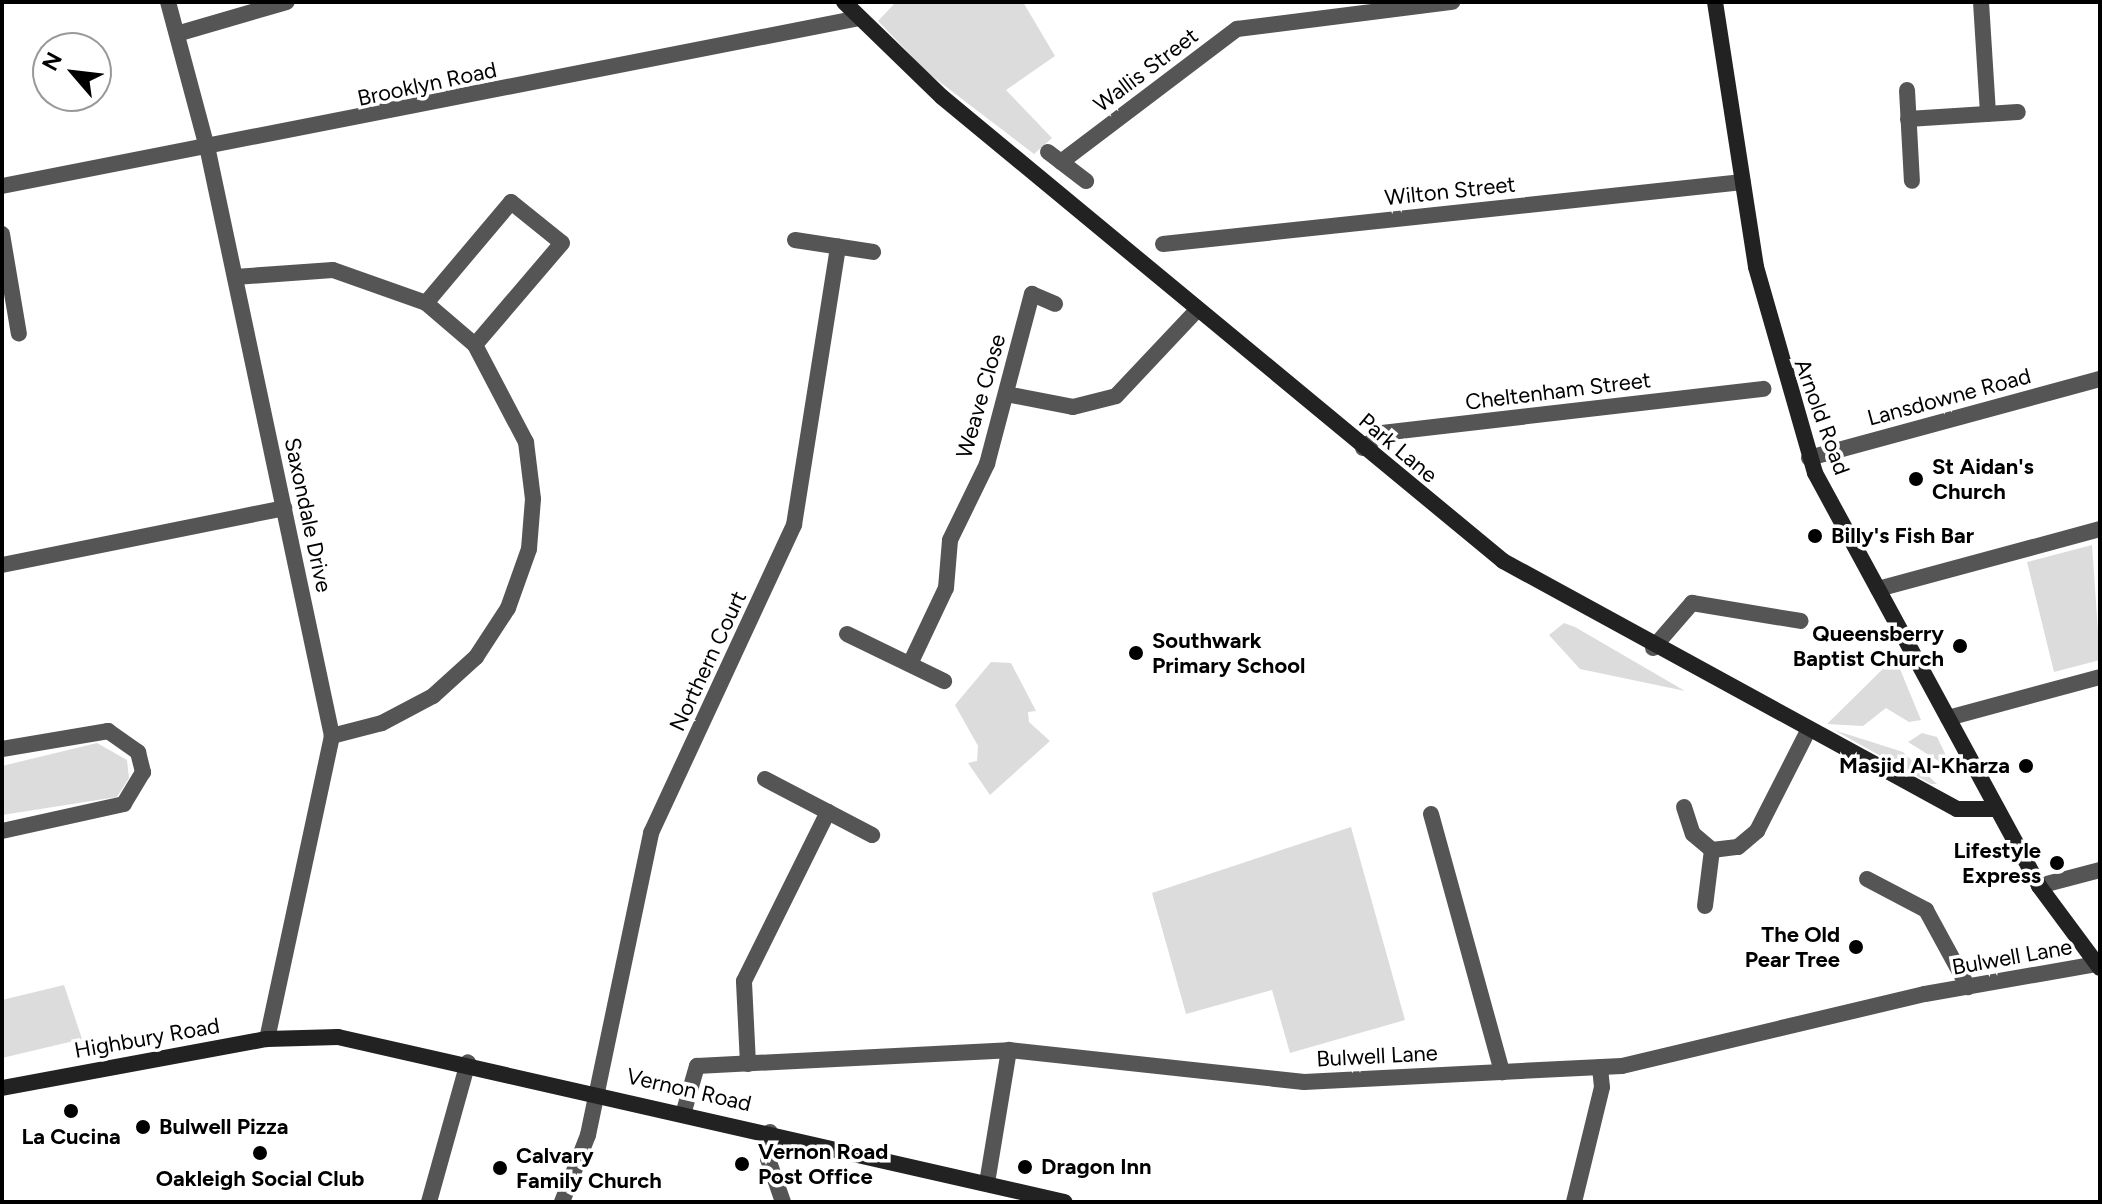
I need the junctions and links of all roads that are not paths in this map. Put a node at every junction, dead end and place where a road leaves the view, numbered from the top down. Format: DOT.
graph roads {
  1 [pos="168,2"];
  2 [pos="287,2"];
  3 [pos="844,2"];
  4 [pos="1452,2"];
  5 [pos="1715,2"];
  6 [pos="1981,2"];
  7 [pos="859,18"];
  8 [pos="180,33"];
  9 [pos="1907,90"];
  10 [pos="2018,112"];
  11 [pos="1988,114"];
  12 [pos="1908,119"];
  13 [pos="208,151"];
  14 [pos="1086,181"];
  15 [pos="1912,181"];
  16 [pos="1743,182"];
  17 [pos="2,186"];
  18 [pos="2,234"];
  19 [pos="795,240"];
  20 [pos="1163,244"];
  21 [pos="838,246"];
  22 [pos="873,252"];
  23 [pos="235,277"];
  24 [pos="426,303"];
  25 [pos="1055,304"];
  26 [pos="1197,310"];
  27 [pos="19,334"];
  28 [pos="475,345"];
  29 [pos="2100,379"];
  30 [pos="1763,389"];
  31 [pos="1006,394"];
  32 [pos="1363,448"];
  33 [pos="1809,458"];
  34 [pos="284,508"];
  35 [pos="2100,529"];
  36 [pos="2,564"];
  37 [pos="1878,589"];
  38 [pos="1801,621"];
  39 [pos="847,634"];
  40 [pos="1653,648"];
  41 [pos="910,664"];
  42 [pos="2100,677"];
  43 [pos="944,681"];
  44 [pos="1948,718"];
  45 [pos="1808,731"];
  46 [pos="332,736"];
  47 [pos="2,749"];
  48 [pos="765,779"];
  49 [pos="1684,807"];
  50 [pos="1997,809"];
  51 [pos="828,812"];
  52 [pos="1431,814"];
  53 [pos="2,831"];
  54 [pos="872,835"];
  55 [pos="1712,850"];
  56 [pos="2100,870"];
  57 [pos="1867,879"];
  58 [pos="2039,886"];
  59 [pos="1705,906"];
  60 [pos="2098,966"];
  61 [pos="1968,987"];
  62 [pos="300,1035"];
  63 [pos="267,1039"];
  64 [pos="1009,1050"];
  65 [pos="468,1062"];
  66 [pos="748,1064"];
  67 [pos="1600,1067"];
  68 [pos="1502,1072"];
  69 [pos="2,1088"];
  70 [pos="592,1089"];
  71 [pos="684,1111"];
  72 [pos="770,1132"];
  73 [pos="987,1183"];
  74 [pos="429,1202"];
  75 [pos="562,1202"];
  76 [pos="783,1202"];
  77 [pos="1062,1202"];
  78 [pos="1574,1202"];
  1 -- 8 [label="street, Saxondale Drive"];
  2 -- 8 [label="street"];
  3 -- 7 [label="main road, Park Lane"];
  4 -- 14 [label="street, Wallis Street"];
  5 -- 16 [label="main road, Arnold Road"];
  6 -- 11 [label="street"];
  7 -- 13 [label="street, Brooklyn Road"];
  7 -- 26 [label="main road, Park Lane"];
  8 -- 13 [label="street, Saxondale Drive"];
  9 -- 12 [label="street"];
  10 -- 11 [label="street"];
  11 -- 12 [label="street"];
  12 -- 15 [label="street"];
  13 -- 17 [label="street, Brooklyn Road"];
  13 -- 23 [label="street, Saxondale Drive"];
  16 -- 20 [label="street, Wilton Street"];
  16 -- 33 [label="main road, Arnold Road"];
  18 -- 27 [label="street"];
  19 -- 21 [label="street"];
  21 -- 22 [label="street"];
  21 -- 70 [label="street, Northern Court"];
  23 -- 24 [label="street"];
  23 -- 34 [label="street, Saxondale Drive"];
  24 -- 28 [label="street"];
  24 -- 28 [label="street"];
  25 -- 31 [label="street, Weave Close"];
  26 -- 31 [label="street"];
  26 -- 32 [label="main road, Park Lane"];
  28 -- 46 [label="street"];
  29 -- 33 [label="street, Lansdowne Road"];
  30 -- 32 [label="street, Cheltenham Street"];
  31 -- 41 [label="street, Weave Close"];
  32 -- 40 [label="main road, Park Lane"];
  33 -- 37 [label="main road, Arnold Road"];
  34 -- 36 [label="street"];
  34 -- 46 [label="street, Saxondale Drive"];
  35 -- 37 [label="street"];
  37 -- 44 [label="main road, Arnold Road"];
  38 -- 40 [label="street"];
  39 -- 41 [label="street"];
  40 -- 45 [label="main road, Park Lane"];
  41 -- 43 [label="street"];
  42 -- 44 [label="street"];
  44 -- 50 [label="main road, Arnold Road"];
  45 -- 50 [label="main road, Park Lane"];
  45 -- 55 [label="street"];
  46 -- 63 [label="street, Saxondale Drive"];
  47 -- 53 [label="street"];
  48 -- 51 [label="street"];
  49 -- 55 [label="street"];
  50 -- 58 [label="main road, Arnold Road"];
  51 -- 54 [label="street"];
  51 -- 66 [label="street"];
  52 -- 68 [label="street"];
  55 -- 59 [label="street"];
  56 -- 58 [label="street"];
  57 -- 61 [label="street"];
  58 -- 60 [label="main road, Arnold Road"];
  60 -- 61 [label="street, Bulwell Lane"];
  61 -- 67 [label="street, Bulwell Lane"];
  62 -- 63 [label="main road, Highbury Road"];
  62 -- 65 [label="main road, Vernon Road"];
  63 -- 69 [label="main road, Highbury Road"];
  64 -- 66 [label="street, Bulwell Lane"];
  64 -- 68 [label="street, Bulwell Lane"];
  64 -- 73 [label="street"];
  65 -- 70 [label="main road, Vernon Road"];
  65 -- 74 [label="street"];
  66 -- 71 [label="street, Bulwell Lane"];
  67 -- 68 [label="street, Bulwell Lane"];
  67 -- 78 [label="street"];
  70 -- 71 [label="main road, Vernon Road"];
  70 -- 75 [label="street, Northern Court"];
  71 -- 72 [label="main road, Vernon Road"];
  72 -- 73 [label="main road, Vernon Road"];
  72 -- 76 [label="street"];
  73 -- 77 [label="main road, Vernon Road"];
}
